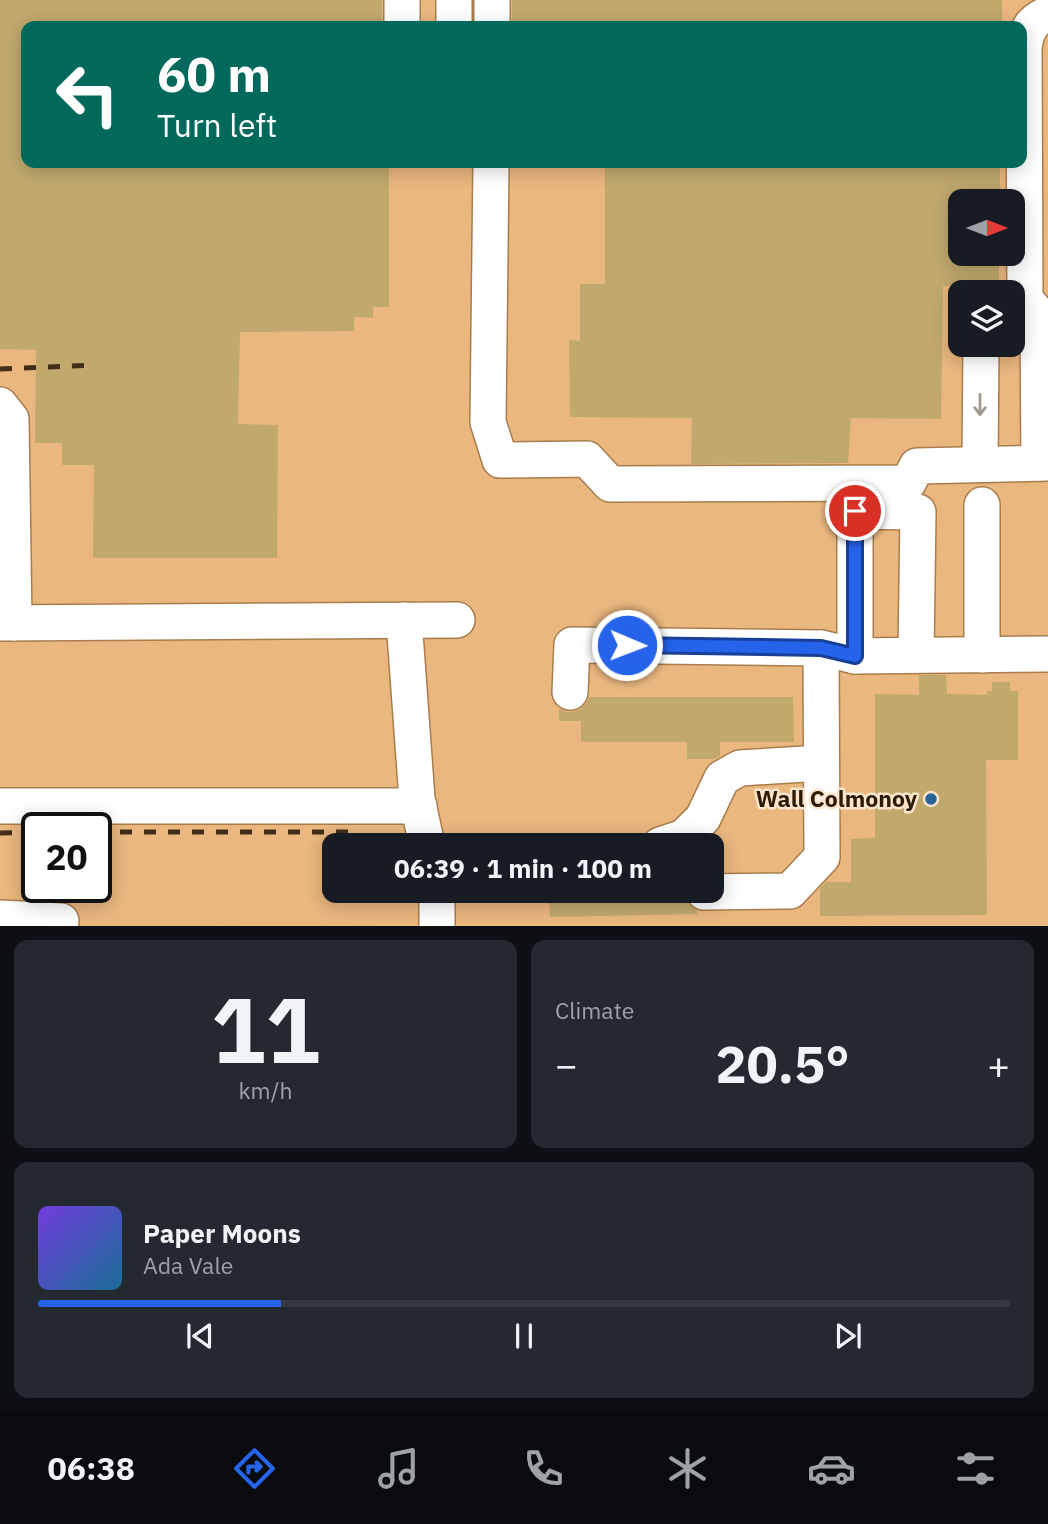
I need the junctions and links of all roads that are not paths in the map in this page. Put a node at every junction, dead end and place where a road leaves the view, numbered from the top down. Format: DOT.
graph roads {
  1 [pos="402,0"];
  2 [pos="454,0"];
  3 [pos="492,0"];
  4 [pos="1048,14"];
  5 [pos="402,21"];
  6 [pos="454,21"];
  7 [pos="492,21"];
  8 [pos="1027,31"];
  9 [pos="491,168"];
  10 [pos="1022,168"];
  11 [pos="1019,280"];
  12 [pos="1025,304"];
  13 [pos="981,357"];
  14 [pos="0,405"];
  15 [pos="1044,463"];
  16 [pos="980,464"];
  17 [pos="982,505"];
  18 [pos="404,620"];
  19 [pos="457,620"];
  20 [pos="7,623"];
  21 [pos="821,648"];
  22 [pos="1048,654"];
  23 [pos="916,655"];
  24 [pos="982,655"];
  25 [pos="855,656"];
  26 [pos="570,692"];
  27 [pos="821,763"];
  28 [pos="0,806"];
  29 [pos="419,806"];
  30 [pos="425,833"];
  31 [pos="687,833"];
  32 [pos="724,892"];
  33 [pos="436,903"];
  34 [pos="0,918"];
  35 [pos="61,921"];
  36 [pos="437,926"];
  1 -- 5 [label="lane"];
  2 -- 6 [label="lane"];
  3 -- 7 [label="lane"];
  4 -- 8 [label="lane"];
  9 -- 16 [label="lane"];
  10 -- 11 [label="lane"];
  12 -- 15 [label="lane"];
  13 -- 16 [label="lane, one-way"];
  14 -- 20 [label="lane"];
  15 -- 16 [label="lane"];
  17 -- 24 [label="lane"];
  18 -- 19 [label="lane"];
  18 -- 20 [label="lane"];
  18 -- 29 [label="lane"];
  21 -- 25 [label="lane"];
  21 -- 26 [label="lane"];
  21 -- 27 [label="lane"];
  22 -- 24 [label="lane"];
  23 -- 24 [label="lane"];
  23 -- 25 [label="lane"];
  23 -- 25 [label="lane"];
  27 -- 31 [label="lane"];
  27 -- 32 [label="lane"];
  28 -- 29 [label="lane"];
  29 -- 30 [label="lane"];
  33 -- 36 [label="lane"];
  34 -- 35 [label="lane"];
}
